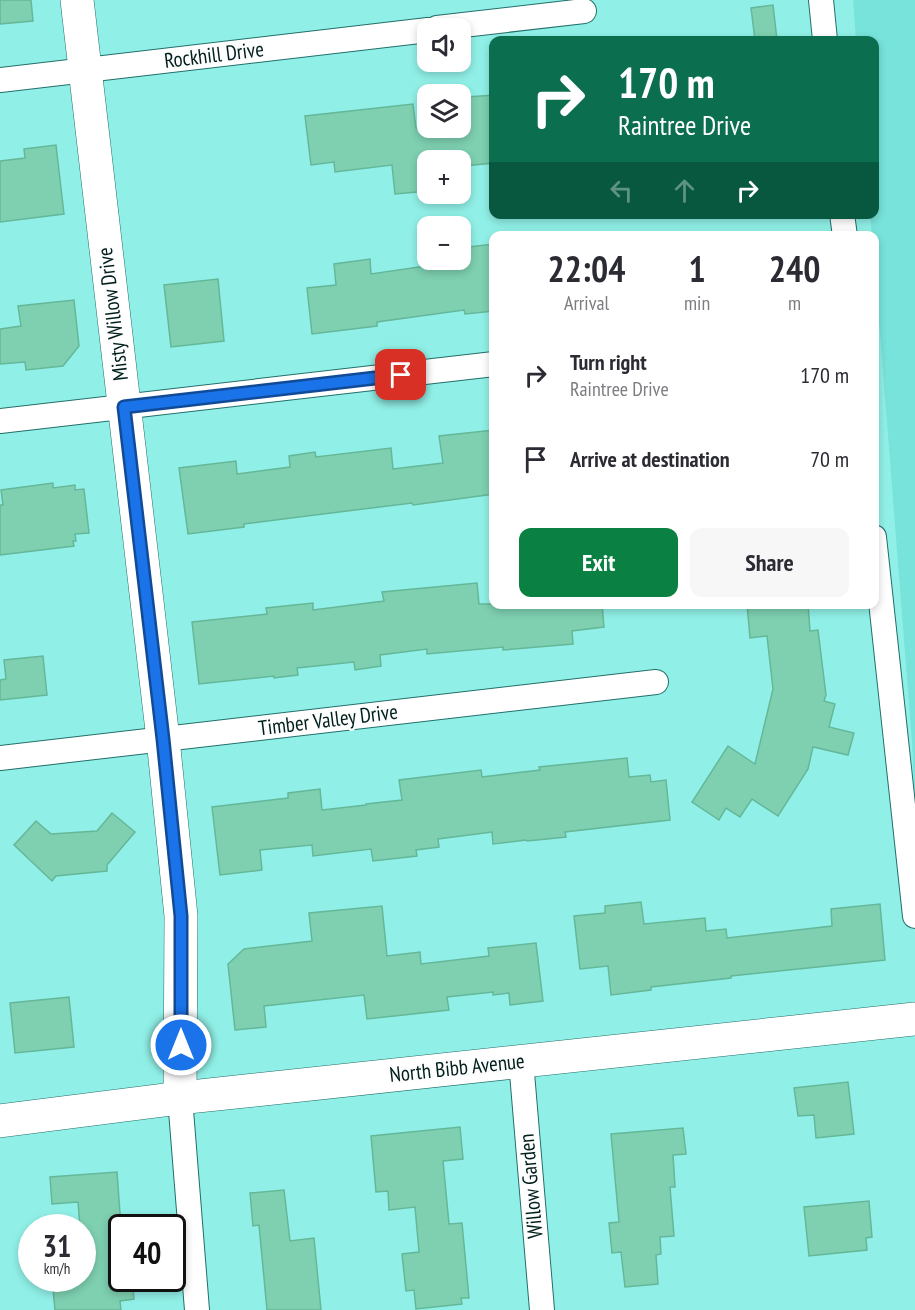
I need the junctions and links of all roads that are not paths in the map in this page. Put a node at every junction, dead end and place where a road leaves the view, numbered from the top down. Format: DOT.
graph roads {
  1 [pos="77,0"];
  2 [pos="821,0"];
  3 [pos="584,11"];
  4 [pos="471,24"];
  5 [pos="417,31"];
  6 [pos="825,36"];
  7 [pos="85,71"];
  8 [pos="0,80"];
  9 [pos="489,365"];
  10 [pos="124,407"];
  11 [pos="0,421"];
  12 [pos="879,583"];
  13 [pos="656,682"];
  14 [pos="163,739"];
  15 [pos="0,758"];
  16 [pos="915,916"];
  17 [pos="915,1019"];
  18 [pos="520,1061"];
  19 [pos="180,1098"];
  20 [pos="0,1121"];
  21 [pos="197,1310"];
  22 [pos="542,1310"];
  1 -- 7 [label="street, Misty Willow Drive"];
  2 -- 6 [label="street"];
  3 -- 4 [label="street"];
  5 -- 7 [label="street, Rockhill Drive"];
  7 -- 8 [label="street, Rockhill Drive"];
  7 -- 10 [label="street, Misty Willow Drive"];
  9 -- 10 [label="street"];
  10 -- 11 [label="street"];
  10 -- 14 [label="street, Misty Willow Drive"];
  12 -- 16 [label="street"];
  13 -- 14 [label="street, Timber Valley Drive"];
  14 -- 15 [label="street, Timber Valley Drive"];
  14 -- 19 [label="street, Misty Willow Drive"];
  17 -- 18 [label="street, North Bibb Avenue"];
  18 -- 19 [label="street, North Bibb Avenue"];
  18 -- 22 [label="street, Willow Garden"];
  19 -- 20 [label="street, North Bibb Avenue"];
  19 -- 21 [label="street, Misty Willow Drive"];
}
